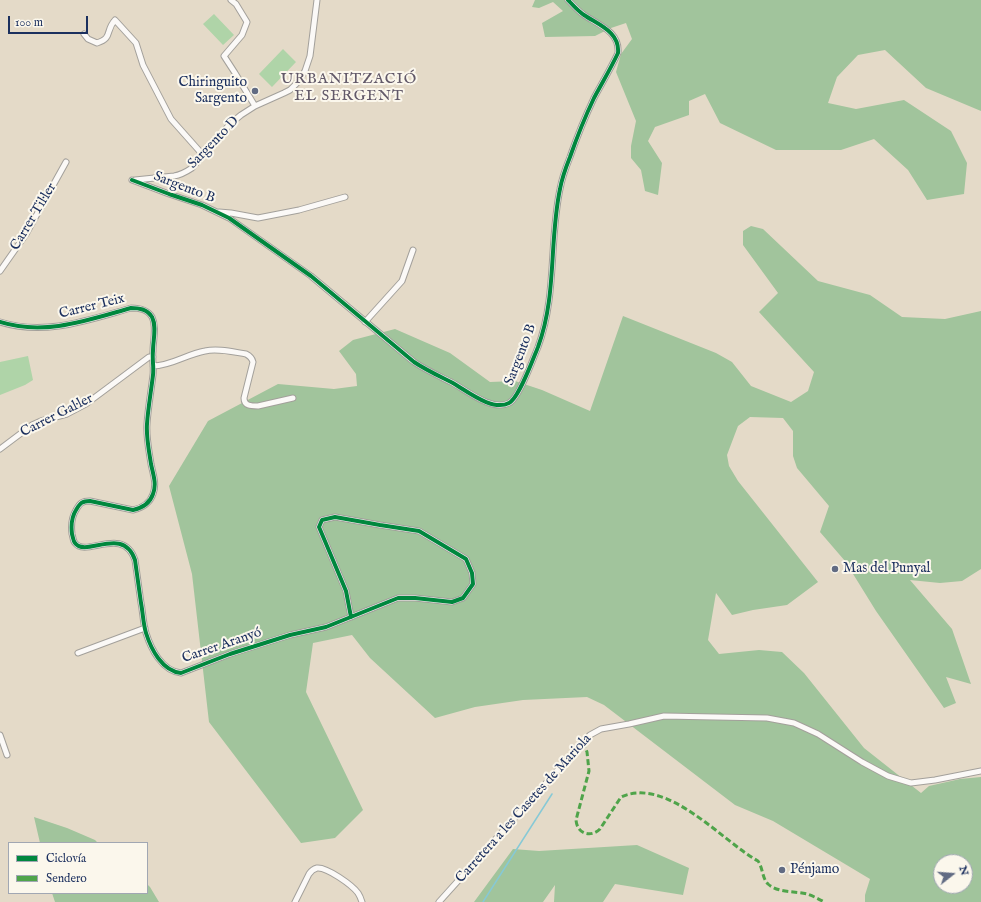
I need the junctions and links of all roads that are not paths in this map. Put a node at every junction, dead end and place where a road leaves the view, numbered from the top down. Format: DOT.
graph roads {
  1 [pos="232,0"];
  2 [pos="317,0"];
  3 [pos="568,0"];
  4 [pos="84,34"];
  5 [pos="255,106"];
  6 [pos="203,154"];
  7 [pos="66,162"];
  8 [pos="132,180"];
  9 [pos="345,197"];
  10 [pos="216,212"];
  11 [pos="414,250"];
  12 [pos="0,271"];
  13 [pos="0,322"];
  14 [pos="365,322"];
  15 [pos="153,354"];
  16 [pos="153,366"];
  17 [pos="293,398"];
  18 [pos="0,449"];
  19 [pos="351,617"];
  20 [pos="145,628"];
  21 [pos="78,653"];
  22 [pos="0,735"];
  23 [pos="7,755"];
  24 [pos="981,771"];
  25 [pos="296,902"];
  26 [pos="362,902"];
  27 [pos="439,902"];
  1 -- 5 [label="street"];
  2 -- 5 [label="street, Sargento D"];
  3 -- 14 [label="street, Sargento B"];
  4 -- 6 [label="street"];
  5 -- 6 [label="street, Sargento D"];
  6 -- 8 [label="street, Sargento D"];
  7 -- 12 [label="street, Carrer Til·ler"];
  8 -- 10 [label="street, Sargento B"];
  9 -- 10 [label="street"];
  10 -- 14 [label="street, Sargento B"];
  11 -- 14 [label="street"];
  13 -- 15 [label="street, Carrer Teix"];
  15 -- 16 [label="street, Carrer Aranyó"];
  15 -- 18 [label="street, Carrer Gal·ler"];
  16 -- 17 [label="street"];
  16 -- 20 [label="street, Carrer Aranyó"];
  19 -- 19 [label="street, Carrer Aranyó"];
  19 -- 20 [label="street, Carrer Aranyó"];
  20 -- 21 [label="street"];
  22 -- 23 [label="street"];
  24 -- 27 [label="street, Carretera a les Casetes de Mariola"];
  25 -- 26 [label="street"];
}
